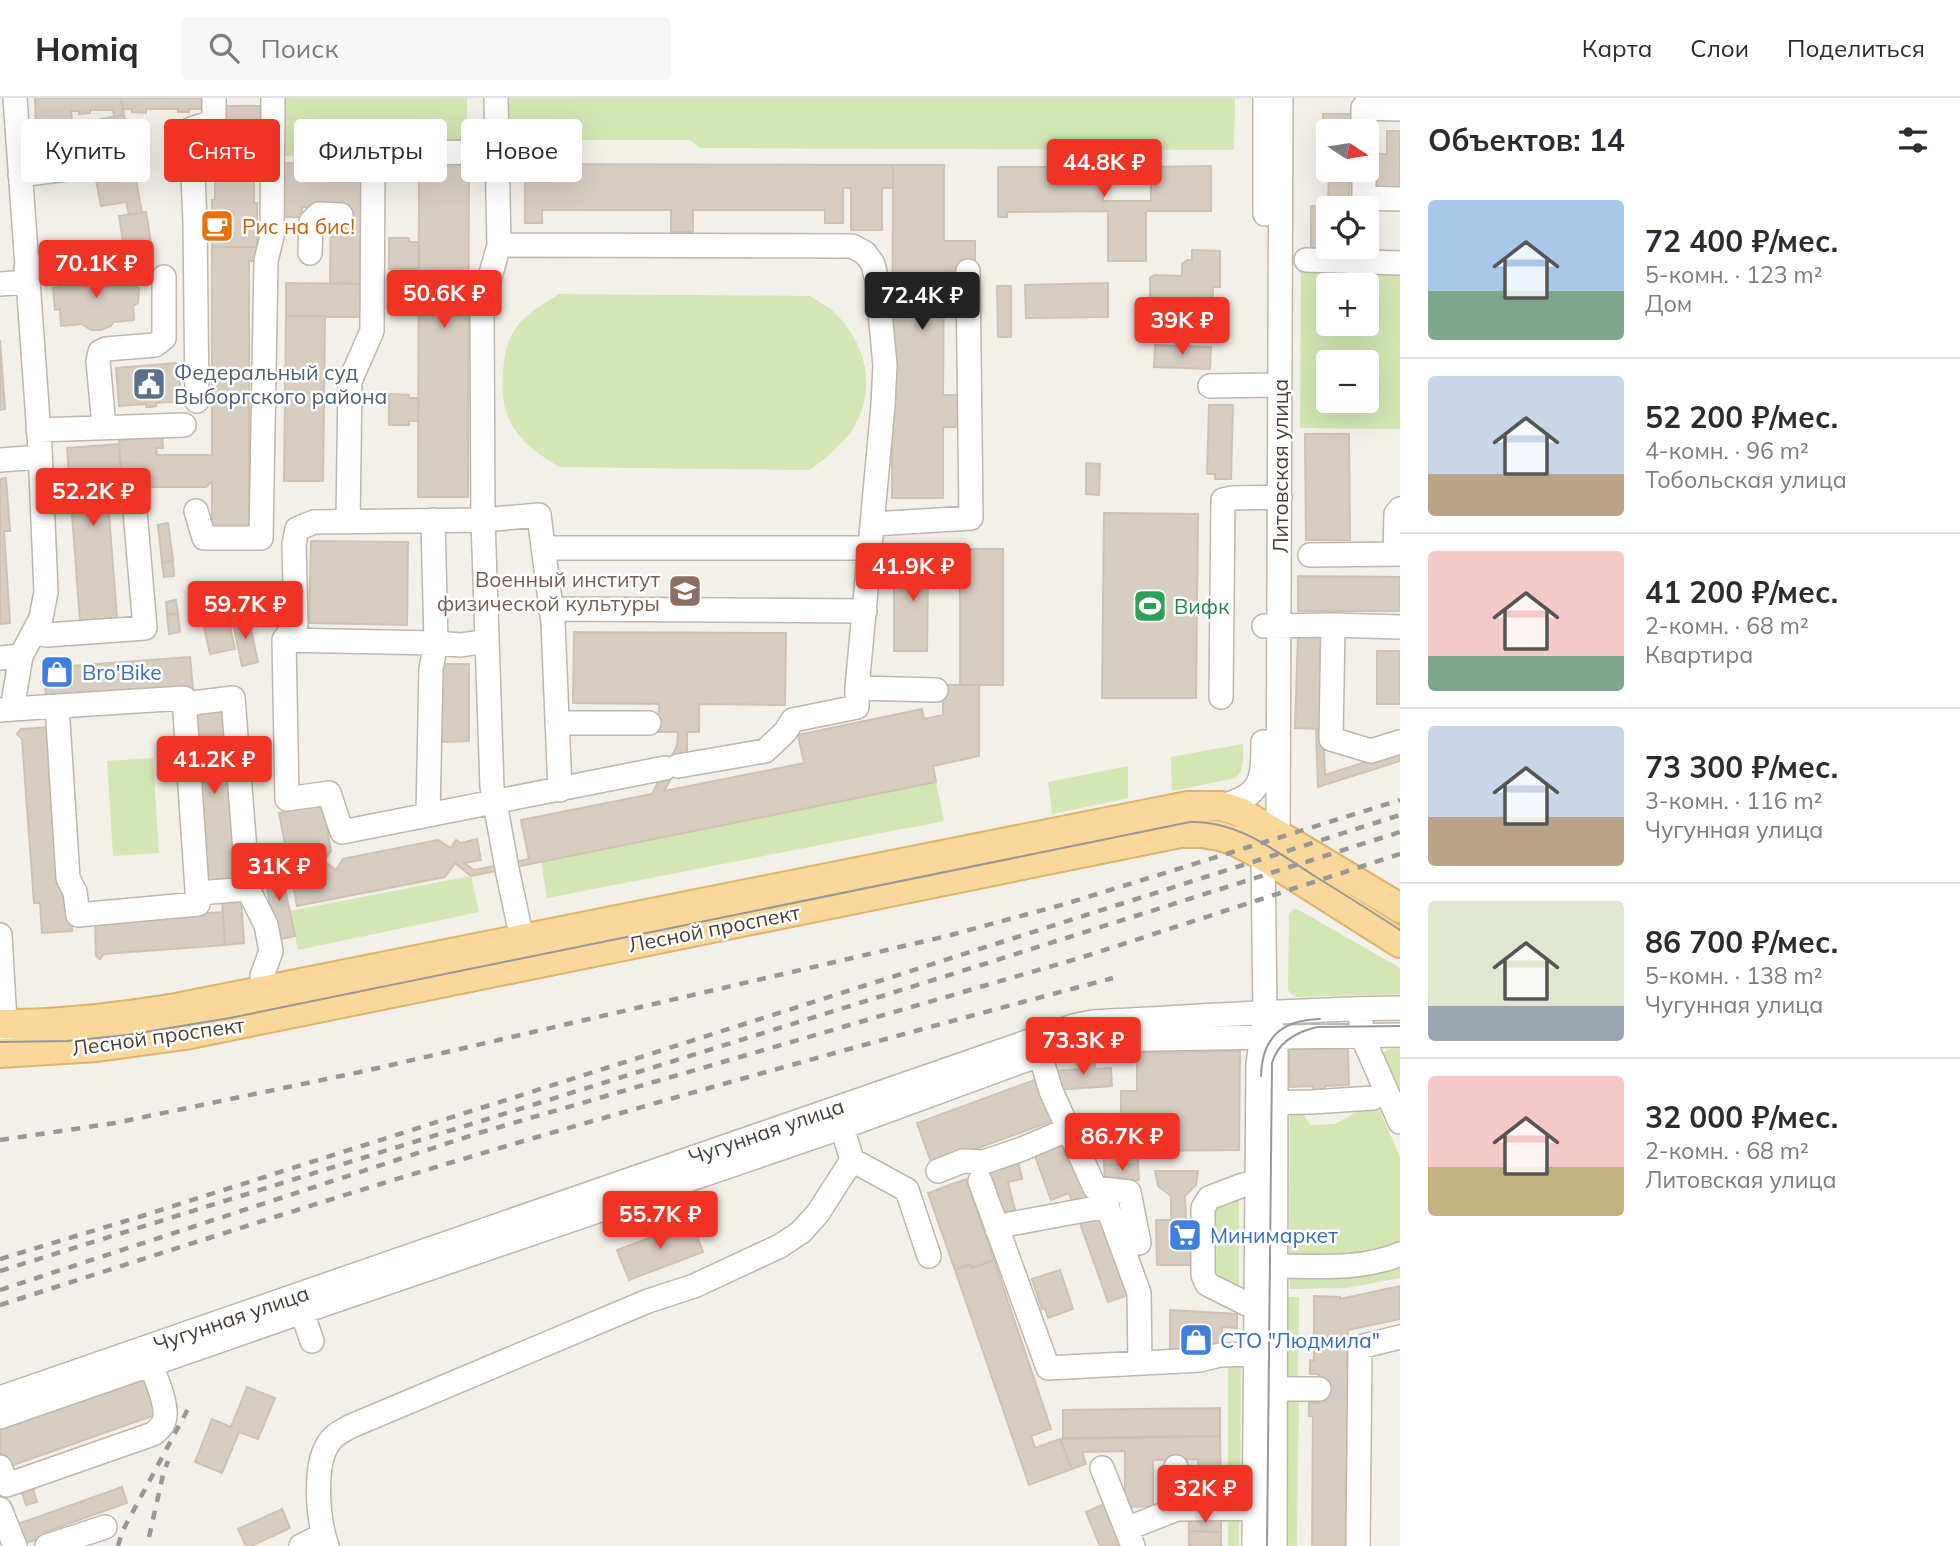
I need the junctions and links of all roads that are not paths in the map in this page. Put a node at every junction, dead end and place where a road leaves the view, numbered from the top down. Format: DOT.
graph roads {
  1 [pos="15,98"];
  2 [pos="214,98"];
  3 [pos="274,98"];
  4 [pos="496,98"];
  5 [pos="1265,98"];
  6 [pos="1281,98"];
  7 [pos="1400,108"];
  8 [pos="496,119"];
  9 [pos="1363,119"];
  10 [pos="9,143"];
  11 [pos="461,152"];
  12 [pos="1273,160"];
  13 [pos="20,175"];
  14 [pos="498,182"];
  15 [pos="1400,199"];
  16 [pos="1379,201"];
  17 [pos="341,215"];
  18 [pos="272,236"];
  19 [pos="499,245"];
  20 [pos="1379,258"];
  21 [pos="1316,259"];
  22 [pos="1306,260"];
  23 [pos="128,261"];
  24 [pos="1400,263"];
  25 [pos="968,271"];
  26 [pos="27,275"];
  27 [pos="164,277"];
  28 [pos="0,284"];
  29 [pos="1272,385"];
  30 [pos="1210,386"];
  31 [pos="198,401"];
  32 [pos="184,425"];
  33 [pos="104,426"];
  34 [pos="38,430"];
  35 [pos="40,457"];
  36 [pos="0,460"];
  37 [pos="1272,497"];
  38 [pos="134,499"];
  39 [pos="1400,509"];
  40 [pos="196,511"];
  41 [pos="433,520"];
  42 [pos="483,520"];
  43 [pos="348,522"];
  44 [pos="873,524"];
  45 [pos="544,548"];
  46 [pos="871,548"];
  47 [pos="1398,554"];
  48 [pos="1310,555"];
  49 [pos="551,609"];
  50 [pos="864,611"];
  51 [pos="1271,625"];
  52 [pos="1333,625"];
  53 [pos="1400,626"];
  54 [pos="35,630"];
  55 [pos="284,640"];
  56 [pos="488,641"];
  57 [pos="436,643"];
  58 [pos="10,657"];
  59 [pos="857,688"];
  60 [pos="936,690"];
  61 [pos="1221,697"];
  62 [pos="184,704"];
  63 [pos="57,706"];
  64 [pos="6,709"];
  65 [pos="557,723"];
  66 [pos="649,723"];
  67 [pos="1400,742"];
  68 [pos="559,790"];
  69 [pos="494,803"];
  70 [pos="1221,806"];
  71 [pos="428,816"];
  72 [pos="1271,845"];
  73 [pos="248,889"];
  74 [pos="198,893"];
  75 [pos="753,906"];
  76 [pos="1400,908"];
  77 [pos="0,935"];
  78 [pos="522,939"];
  79 [pos="1400,943"];
  80 [pos="265,991"];
  81 [pos="1360,1008"];
  82 [pos="1400,1008"];
  83 [pos="1265,1013"];
  84 [pos="271,1018"];
  85 [pos="3,1024"];
  86 [pos="1400,1035"];
  87 [pos="1362,1036"];
  88 [pos="1269,1037"];
  89 [pos="1038,1046"];
  90 [pos="3,1053"];
  91 [pos="1373,1098"];
  92 [pos="1267,1103"];
  93 [pos="839,1117"];
  94 [pos="1400,1122"];
  95 [pos="1069,1129"];
  96 [pos="852,1160"];
  97 [pos="938,1171"];
  98 [pos="980,1181"];
  99 [pos="1266,1182"];
  100 [pos="997,1229"];
  101 [pos="1139,1243"];
  102 [pos="1400,1254"];
  103 [pos="929,1256"];
  104 [pos="1266,1266"];
  105 [pos="299,1303"];
  106 [pos="1257,1309"];
  107 [pos="1400,1337"];
  108 [pos="312,1341"];
  109 [pos="1256,1354"];
  110 [pos="147,1356"];
  111 [pos="1139,1363"];
  112 [pos="1266,1389"];
  113 [pos="1319,1389"];
  114 [pos="0,1398"];
  115 [pos="0,1417"];
  116 [pos="0,1467"];
  117 [pos="1177,1467"];
  118 [pos="1102,1468"];
  119 [pos="1177,1508"];
  120 [pos="1265,1508"];
  121 [pos="0,1509"];
  122 [pos="105,1527"];
  123 [pos="1129,1538"];
  124 [pos="325,1540"];
  125 [pos="15,1546"];
  126 [pos="47,1546"];
  127 [pos="301,1546"];
  128 [pos="1254,1546"];
  129 [pos="1275,1546"];
  130 [pos="1358,1546"];
  1 -- 10 [label="street"];
  2 -- 31 [label="street"];
  3 -- 18 [label="street"];
  4 -- 8 [label="street"];
  5 -- 12 [label="street, Литовская улица"];
  6 -- 12 [label="street, Литовская улица"];
  7 -- 9 [label="street"];
  10 -- 13 [label="street"];
  11 -- 43 [label="street"];
  12 -- 29 [label="street, Литовская улица"];
  13 -- 26 [label="street"];
  14 -- 19 [label="street"];
  15 -- 16 [label="street"];
  17 -- 18 [label="street"];
  18 -- 40 [label="street"];
  19 -- 42 [label="street"];
  19 -- 44 [label="street"];
  20 -- 24 [label="street"];
  21 -- 22 [label="street"];
  23 -- 26 [label="street"];
  25 -- 44 [label="street"];
  26 -- 28 [label="street"];
  26 -- 34 [label="street"];
  27 -- 33 [label="street"];
  29 -- 30 [label="street"];
  29 -- 37 [label="street, Литовская улица"];
  32 -- 33 [label="street"];
  33 -- 34 [label="street"];
  34 -- 35 [label="street"];
  35 -- 36 [label="street"];
  35 -- 54 [label="street"];
  37 -- 51 [label="street, Литовская улица"];
  37 -- 61 [label="street"];
  38 -- 54 [label="street"];
  39 -- 47 [label="street"];
  41 -- 42 [label="street"];
  41 -- 43 [label="street"];
  41 -- 57 [label="street"];
  42 -- 45 [label="street"];
  42 -- 56 [label="street"];
  43 -- 55 [label="street"];
  44 -- 46 [label="street"];
  45 -- 46 [label="street"];
  45 -- 49 [label="street"];
  46 -- 50 [label="street"];
  47 -- 48 [label="street"];
  49 -- 50 [label="street"];
  49 -- 65 [label="street"];
  50 -- 59 [label="street"];
  51 -- 52 [label="street"];
  51 -- 70 [label="street, Литовская улица"];
  51 -- 72 [label="street, Литовская улица"];
  52 -- 53 [label="street"];
  52 -- 67 [label="street"];
  54 -- 58 [label="street"];
  55 -- 57 [label="street"];
  55 -- 71 [label="street"];
  56 -- 57 [label="street"];
  56 -- 69 [label="street"];
  57 -- 71 [label="street"];
  58 -- 64 [label="street"];
  59 -- 60 [label="street"];
  59 -- 68 [label="street"];
  62 -- 63 [label="street"];
  62 -- 73 [label="street"];
  62 -- 74 [label="street"];
  63 -- 64 [label="street"];
  63 -- 74 [label="street"];
  65 -- 66 [label="street"];
  65 -- 68 [label="street"];
  68 -- 69 [label="street"];
  69 -- 71 [label="street"];
  69 -- 78 [label="street"];
  70 -- 72 [label="main road, Лесной проспект"];
  70 -- 75 [label="main road, Лесной проспект"];
  72 -- 75 [label="main road, Лесной проспект"];
  72 -- 76 [label="main road, Лесной проспект"];
  72 -- 79 [label="main road, Лесной проспект"];
  72 -- 83 [label="street, Литовская улица"];
  73 -- 74 [label="street"];
  73 -- 80 [label="street"];
  75 -- 78 [label="main road, Лесной проспект"];
  75 -- 84 [label="main road, Лесной проспект"];
  77 -- 85 [label="street"];
  78 -- 80 [label="main road, Лесной проспект"];
  80 -- 84 [label="street"];
  80 -- 85 [label="main road, Лесной проспект"];
  81 -- 82 [label="street"];
  81 -- 83 [label="street"];
  81 -- 87 [label="street"];
  83 -- 88 [label="street, Литовская улица"];
  83 -- 89 [label="street, Чугунная улица"];
  84 -- 90 [label="main road, Лесной проспект"];
  85 -- 90 [label="street"];
  86 -- 87 [label="street"];
  87 -- 88 [label="street"];
  87 -- 94 [label="street"];
  88 -- 89 [label="street, Чугунная улица"];
  88 -- 92 [label="street, Литовская улица"];
  89 -- 93 [label="street, Чугунная улица"];
  89 -- 95 [label="street"];
  91 -- 92 [label="street"];
  92 -- 99 [label="street, Литовская улица"];
  93 -- 96 [label="street"];
  93 -- 105 [label="street, Чугунная улица"];
  95 -- 97 [label="street"];
  95 -- 101 [label="street"];
  96 -- 103 [label="street"];
  96 -- 124 [label="street"];
  98 -- 100 [label="street"];
  99 -- 104 [label="street, Литовская улица"];
  99 -- 106 [label="street"];
  100 -- 111 [label="street"];
  100 -- 111 [label="street"];
  102 -- 104 [label="street"];
  104 -- 106 [label="street, Литовская улица"];
  104 -- 112 [label="street, Литовская улица"];
  105 -- 108 [label="street"];
  105 -- 110 [label="street, Чугунная улица"];
  106 -- 109 [label="street, Литовская улица"];
  107 -- 130 [label="street"];
  109 -- 111 [label="street"];
  109 -- 112 [label="street, Литовская улица"];
  110 -- 114 [label="street, Чугунная улица"];
  110 -- 115 [label="street, Чугунная улица"];
  110 -- 116 [label="street"];
  112 -- 113 [label="street"];
  112 -- 120 [label="street, Литовская улица"];
  117 -- 119 [label="street"];
  118 -- 123 [label="street"];
  119 -- 120 [label="street"];
  119 -- 123 [label="street"];
  120 -- 128 [label="street, Литовская улица"];
  120 -- 129 [label="street, Литовская улица"];
  121 -- 125 [label="street"];
  122 -- 126 [label="street"];
  124 -- 127 [label="street"];
}
